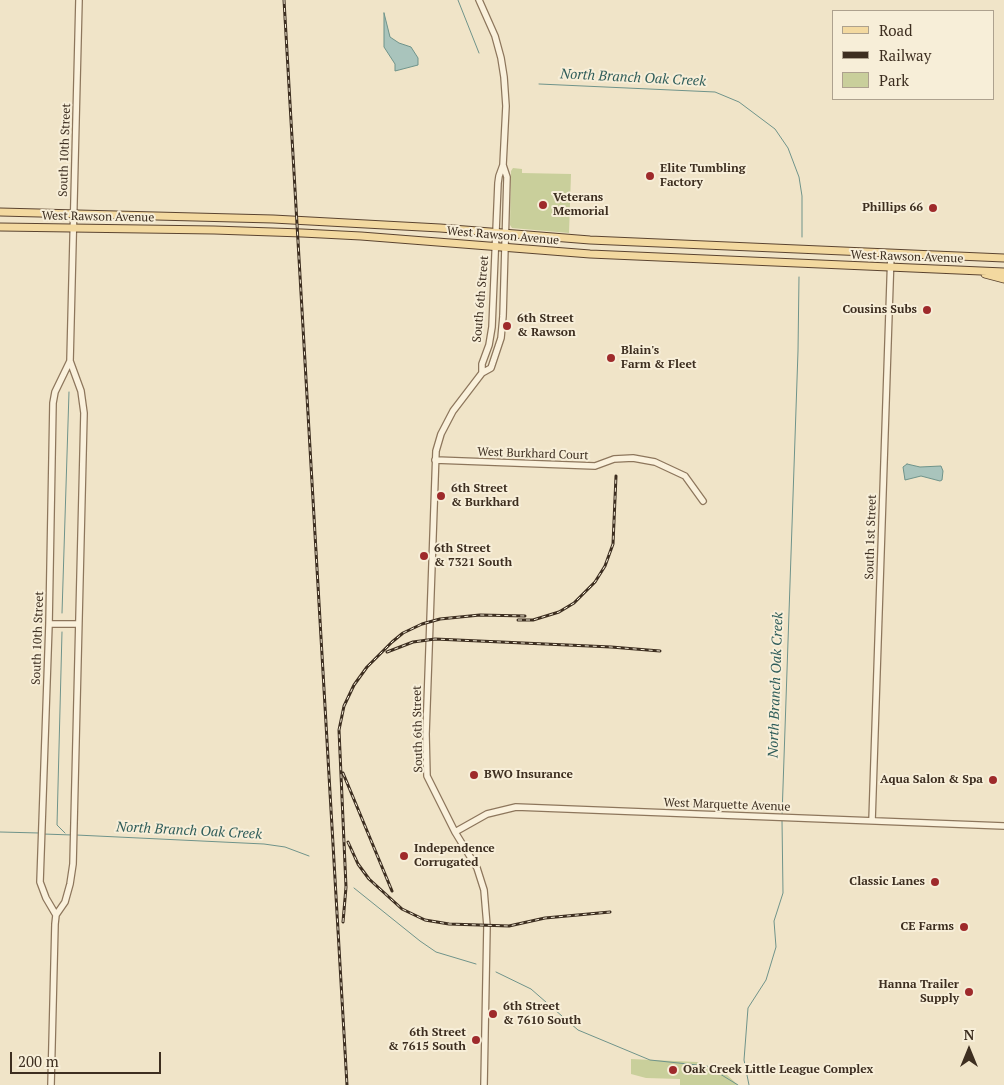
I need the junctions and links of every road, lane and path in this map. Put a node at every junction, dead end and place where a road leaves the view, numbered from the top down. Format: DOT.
graph roads {
  1 [pos="79,0"];
  2 [pos="479,0"];
  3 [pos="504,166"];
  4 [pos="0,212"];
  5 [pos="73,214"];
  6 [pos="0,226"];
  7 [pos="73,228"];
  8 [pos="496,233"];
  9 [pos="506,234"];
  10 [pos="718,245"];
  11 [pos="496,247"];
  12 [pos="506,248"];
  13 [pos="891,253"];
  14 [pos="1004,258"];
  15 [pos="717,260"];
  16 [pos="891,268"];
  17 [pos="975,271"];
  18 [pos="1004,272"];
  19 [pos="1004,279"];
  20 [pos="70,360"];
  21 [pos="482,373"];
  22 [pos="435,460"];
  23 [pos="703,501"];
  24 [pos="49,624"];
  25 [pos="78,624"];
  26 [pos="872,821"];
  27 [pos="1004,826"];
  28 [pos="455,832"];
  29 [pos="56,915"];
  30 [pos="50,1085"];
  31 [pos="484,1085"];
  1 -- 5 [label="street, South 10th Street"];
  2 -- 3 [label="street, South 6th Street"];
  3 -- 8 [label="street, South 6th Street"];
  3 -- 9 [label="street, South 6th Street"];
  4 -- 5 [label="main road, West Rawson Avenue"];
  5 -- 7 [label="street, South 10th Street"];
  5 -- 8 [label="main road, West Rawson Avenue"];
  6 -- 7 [label="main road, West Rawson Avenue"];
  7 -- 11 [label="main road, West Rawson Avenue"];
  7 -- 20 [label="street, South 10th Street"];
  8 -- 9 [label="main road, West Rawson Avenue"];
  8 -- 11 [label="street, South 6th Street"];
  9 -- 10 [label="main road, West Rawson Avenue"];
  9 -- 12 [label="street, South 6th Street"];
  10 -- 13 [label="main road, West Rawson Avenue"];
  10 -- 15 [label="main road"];
  11 -- 12 [label="main road, West Rawson Avenue"];
  11 -- 21 [label="street, South 6th Street"];
  12 -- 15 [label="main road, West Rawson Avenue"];
  12 -- 21 [label="street, South 6th Street"];
  13 -- 14 [label="main road, West Rawson Avenue"];
  13 -- 16 [label="street, South 1st Street"];
  15 -- 16 [label="main road, West Rawson Avenue"];
  16 -- 17 [label="main road, West Rawson Avenue"];
  16 -- 26 [label="street, South 1st Street"];
  17 -- 18 [label="main road, West Rawson Avenue"];
  17 -- 19 [label="main road"];
  20 -- 24 [label="street, South 10th Street"];
  20 -- 25 [label="street, South 10th Street"];
  21 -- 22 [label="street, South 6th Street"];
  22 -- 23 [label="street, West Burkhard Court"];
  22 -- 28 [label="street, South 6th Street"];
  24 -- 25 [label="street"];
  24 -- 29 [label="street, South 10th Street"];
  25 -- 29 [label="street, South 10th Street"];
  26 -- 27 [label="street, West Marquette Avenue"];
  26 -- 28 [label="street, West Marquette Avenue"];
  28 -- 31 [label="street, South 6th Street"];
  29 -- 30 [label="street, South 10th Street"];
}
